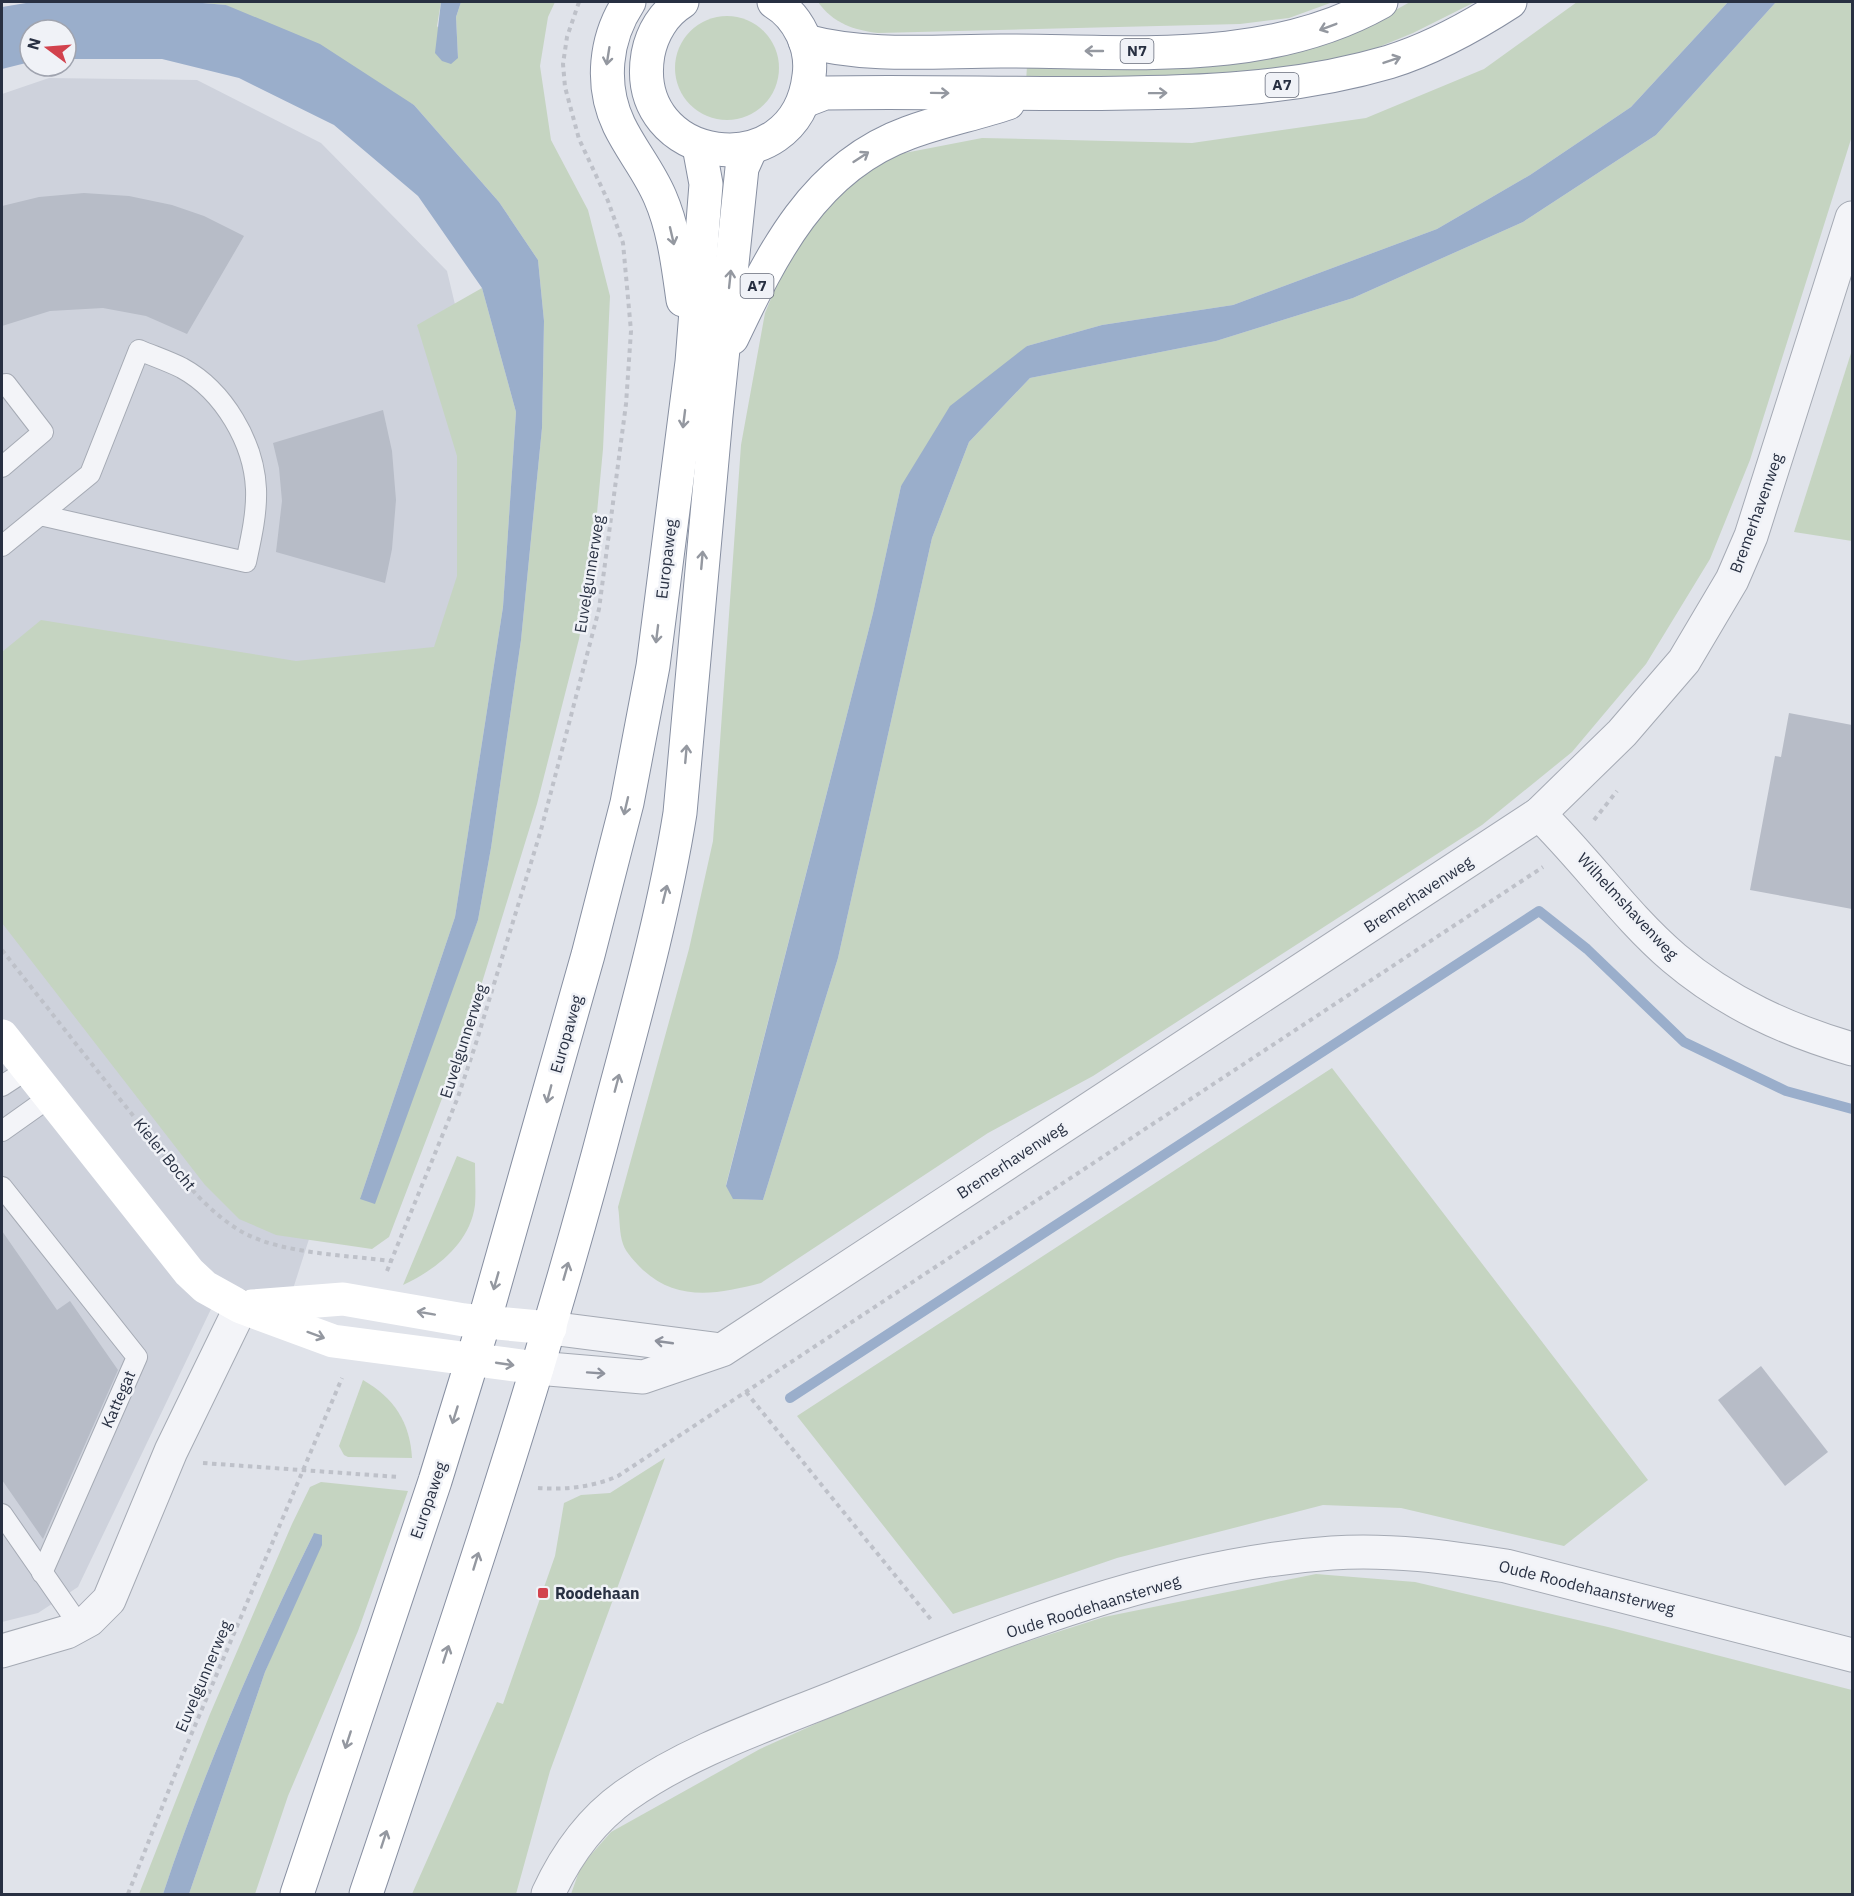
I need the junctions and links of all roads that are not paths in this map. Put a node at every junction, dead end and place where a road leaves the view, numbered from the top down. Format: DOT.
graph roads {
  1 [pos="629,2"];
  2 [pos="682,2"];
  3 [pos="774,2"];
  4 [pos="1381,2"];
  5 [pos="1510,2"];
  6 [pos="805,41"];
  7 [pos="1037,95"];
  8 [pos="804,101"];
  9 [pos="699,146"];
  10 [pos="751,148"];
  11 [pos="1852,218"];
  12 [pos="707,360"];
  13 [pos="2,385"];
  14 [pos="2,467"];
  15 [pos="40,514"];
  16 [pos="2,546"];
  17 [pos="1539,814"];
  18 [pos="2,1036"];
  19 [pos="1852,1048"];
  20 [pos="15,1077"];
  21 [pos="50,1097"];
  22 [pos="2,1131"];
  23 [pos="2,1187"];
  24 [pos="241,1307"];
  25 [pos="484,1322"];
  26 [pos="550,1328"];
  27 [pos="722,1350"];
  28 [pos="472,1359"];
  29 [pos="537,1368"];
  30 [pos="2,1514"];
  31 [pos="42,1573"];
  32 [pos="78,1625"];
  33 [pos="2,1651"];
  34 [pos="1852,1655"];
  35 [pos="297,1894"];
  36 [pos="366,1894"];
  37 [pos="548,1894"];
  1 -- 12 [label="main road, one-way"];
  2 -- 9 [label="main road"];
  3 -- 6 [label="main road"];
  4 -- 6 [label="main road, N7, one-way"];
  7 -- 5 [label="main road, A7, one-way"];
  6 -- 8 [label="main road"];
  8 -- 7 [label="main road, A7, one-way"];
  12 -- 7 [label="main road, A7, one-way"];
  8 -- 10 [label="main road"];
  9 -- 10 [label="main road"];
  9 -- 12 [label="main road, Europaweg"];
  12 -- 10 [label="main road, Europaweg, one-way"];
  11 -- 17 [label="street, Bremerhavenweg"];
  12 -- 25 [label="main road, Europaweg, one-way"];
  26 -- 12 [label="main road, Europaweg, one-way"];
  13 -- 14 [label="lane"];
  15 -- 15 [label="lane"];
  15 -- 16 [label="lane"];
  17 -- 19 [label="street, Wilhelmshavenweg"];
  17 -- 27 [label="street, Bremerhavenweg"];
  18 -- 20 [label="main road"];
  20 -- 21 [label="main road"];
  21 -- 22 [label="lane"];
  21 -- 24 [label="main road"];
  23 -- 31 [label="lane, Kattegat"];
  25 -- 24 [label="main road, one-way"];
  24 -- 28 [label="main road, one-way"];
  24 -- 32 [label="street"];
  25 -- 26 [label="main road"];
  25 -- 28 [label="main road, Europaweg"];
  27 -- 26 [label="street, one-way"];
  26 -- 29 [label="main road, Europaweg"];
  29 -- 27 [label="street, Bremerhavenweg, one-way"];
  28 -- 29 [label="main road, one-way"];
  28 -- 35 [label="main road, Europaweg, one-way"];
  36 -- 29 [label="main road, Europaweg, one-way"];
  30 -- 31 [label="lane"];
  31 -- 32 [label="lane"];
  32 -- 33 [label="street"];
  34 -- 37 [label="street, Oude Roodehaansterweg"];
}
